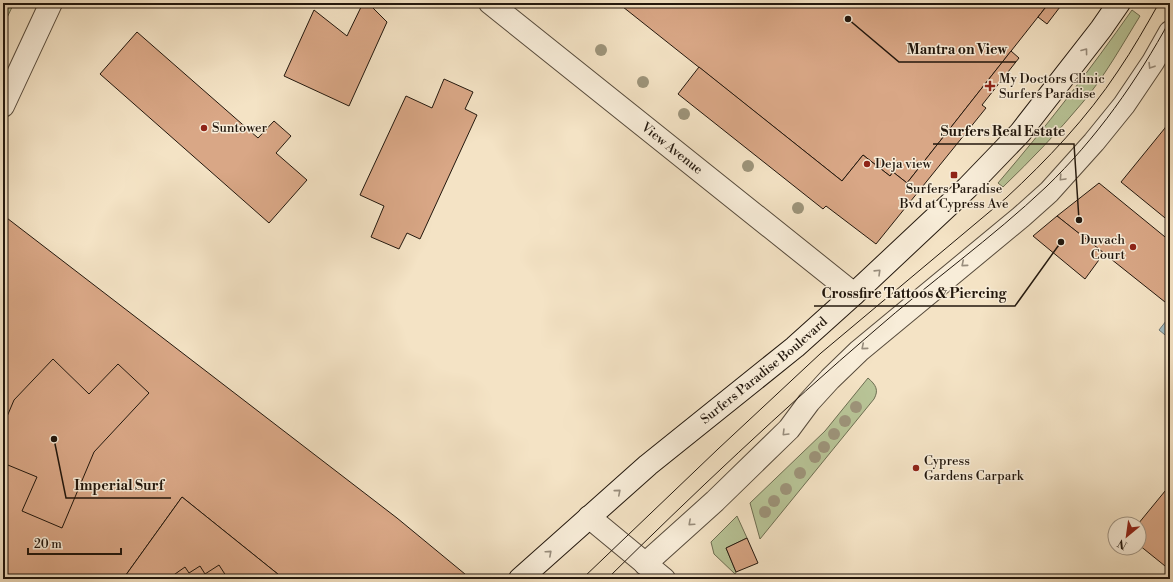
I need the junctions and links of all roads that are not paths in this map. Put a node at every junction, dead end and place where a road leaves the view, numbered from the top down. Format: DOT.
graph roads {
  1 [pos="51,3"];
  2 [pos="490,3"];
  3 [pos="1119,3"];
  4 [pos="1170,32"];
  5 [pos="3,106"];
  6 [pos="854,294"];
  7 [pos="589,517"];
  8 [pos="645,564"];
  9 [pos="520,579"];
  10 [pos="664,579"];
  1 -- 5 [label="street"];
  2 -- 6 [label="street, View Avenue"];
  6 -- 3 [label="street, Surfers Paradise Boulevard, one-way"];
  4 -- 8 [label="street, one-way"];
  7 -- 6 [label="street, Surfers Paradise Boulevard, one-way"];
  7 -- 8 [label="street"];
  9 -- 7 [label="street, Surfers Paradise Boulevard, one-way"];
  8 -- 10 [label="street"];
}
